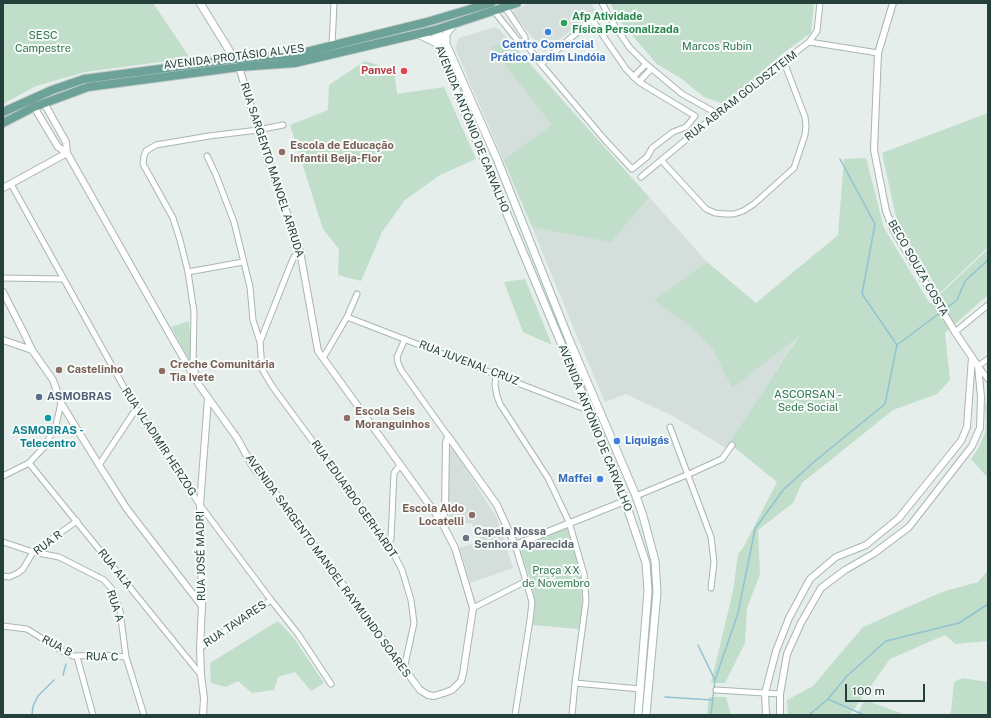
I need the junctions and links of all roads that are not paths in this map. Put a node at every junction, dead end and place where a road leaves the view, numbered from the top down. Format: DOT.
graph roads {
  1 [pos="200,3"];
  2 [pos="334,3"];
  3 [pos="517,3"];
  4 [pos="602,3"];
  5 [pos="820,3"];
  6 [pos="893,3"];
  7 [pos="472,6"];
  8 [pos="492,7"];
  9 [pos="505,7"];
  10 [pos="446,17"];
  11 [pos="513,18"];
  12 [pos="428,22"];
  13 [pos="504,24"];
  14 [pos="453,25"];
  15 [pos="435,30"];
  16 [pos="418,34"];
  17 [pos="809,42"];
  18 [pos="436,43"];
  19 [pos="525,43"];
  20 [pos="446,44"];
  21 [pos="332,46"];
  22 [pos="878,53"];
  23 [pos="784,62"];
  24 [pos="237,63"];
  25 [pos="541,64"];
  26 [pos="646,64"];
  27 [pos="651,69"];
  28 [pos="633,76"];
  29 [pos="639,82"];
  30 [pos="44,103"];
  31 [pos="16,105"];
  32 [pos="34,107"];
  33 [pos="3,112"];
  34 [pos="716,113"];
  35 [pos="3,123"];
  36 [pos="283,125"];
  37 [pos="258,130"];
  38 [pos="67,153"];
  39 [pos="207,156"];
  40 [pos="497,159"];
  41 [pos="661,160"];
  42 [pos="486,164"];
  43 [pos="501,168"];
  44 [pos="489,173"];
  45 [pos="641,177"];
  46 [pos="10,184"];
  47 [pos="3,188"];
  48 [pos="300,251"];
  49 [pos="243,262"];
  50 [pos="188,272"];
  51 [pos="3,278"];
  52 [pos="63,279"];
  53 [pos="3,292"];
  54 [pos="357,294"];
  55 [pos="988,305"];
  56 [pos="347,317"];
  57 [pos="955,332"];
  58 [pos="405,339"];
  59 [pos="3,340"];
  60 [pos="260,342"];
  61 [pos="32,350"];
  62 [pos="972,357"];
  63 [pos="323,358"];
  64 [pos="988,359"];
  65 [pos="978,366"];
  66 [pos="496,373"];
  67 [pos="988,379"];
  68 [pos="199,385"];
  69 [pos="208,398"];
  70 [pos="61,403"];
  71 [pos="136,409"];
  72 [pos="590,411"];
  73 [pos="670,427"];
  74 [pos="448,436"];
  75 [pos="732,445"];
  76 [pos="30,464"];
  77 [pos="99,465"];
  78 [pos="400,465"];
  79 [pos="689,474"];
  80 [pos="3,476"];
  81 [pos="620,487"];
  82 [pos="636,496"];
  83 [pos="625,500"];
  84 [pos="200,505"];
  85 [pos="640,507"];
  86 [pos="77,521"];
  87 [pos="441,522"];
  88 [pos="569,522"];
  89 [pos="3,542"];
  90 [pos="389,545"];
  91 [pos="515,545"];
  92 [pos="866,545"];
  93 [pos="33,552"];
  94 [pos="874,554"];
  95 [pos="3,576"];
  96 [pos="526,581"];
  97 [pos="711,588"];
  98 [pos="270,600"];
  99 [pos="202,606"];
  100 [pos="473,608"];
  101 [pos="789,618"];
  102 [pos="800,623"];
  103 [pos="3,626"];
  104 [pos="200,648"];
  105 [pos="77,657"];
  106 [pos="126,657"];
  107 [pos="404,669"];
  108 [pos="201,675"];
  109 [pos="461,681"];
  110 [pos="575,683"];
  111 [pos="331,684"];
  112 [pos="640,689"];
  113 [pos="716,690"];
  114 [pos="765,693"];
  115 [pos="780,694"];
  116 [pos="93,715"];
  117 [pos="144,715"];
  118 [pos="203,715"];
  119 [pos="516,715"];
  120 [pos="572,715"];
  121 [pos="638,715"];
  122 [pos="646,715"];
  123 [pos="766,715"];
  124 [pos="780,715"];
  1 -- 24 [label="main road"];
  2 -- 21 [label="street"];
  3 -- 9 [label="main road, AVENIDA PROTÁSIO ALVES"];
  4 -- 26 [label="street"];
  5 -- 17 [label="street, RUA ABRAM GOLDSZTEIM"];
  6 -- 22 [label="street, BECO SOUZA COSTA"];
  7 -- 8 [label="main road, AVENIDA PROTÁSIO ALVES"];
  7 -- 10 [label="main road, AVENIDA PROTÁSIO ALVES"];
  8 -- 9 [label="main road, AVENIDA PROTÁSIO ALVES"];
  8 -- 13 [label="street"];
  8 -- 14 [label="main road, AVENIDA PROTÁSIO ALVES"];
  9 -- 11 [label="street"];
  10 -- 12 [label="main road, AVENIDA PROTÁSIO ALVES"];
  10 -- 15 [label="main road"];
  11 -- 13 [label="street"];
  11 -- 19 [label="street"];
  12 -- 15 [label="main road"];
  12 -- 21 [label="main road, AVENIDA PROTÁSIO ALVES"];
  13 -- 19 [label="street"];
  14 -- 15 [label="main road, AVENIDA PROTÁSIO ALVES"];
  14 -- 20 [label="main road"];
  15 -- 16 [label="main road, AVENIDA PROTÁSIO ALVES"];
  15 -- 18 [label="main road, AVENIDA ANTÔNIO DE CARVALHO"];
  15 -- 20 [label="main road, AVENIDA ANTÔNIO DE CARVALHO"];
  16 -- 18 [label="main road"];
  16 -- 24 [label="main road, AVENIDA PROTÁSIO ALVES"];
  17 -- 22 [label="street"];
  17 -- 23 [label="street, RUA ABRAM GOLDSZTEIM"];
  18 -- 42 [label="main road, AVENIDA ANTÔNIO DE CARVALHO"];
  19 -- 25 [label="street"];
  20 -- 40 [label="main road, AVENIDA ANTÔNIO DE CARVALHO"];
  21 -- 24 [label="main road, AVENIDA PROTÁSIO ALVES"];
  22 -- 57 [label="street, BECO SOUZA COSTA"];
  23 -- 34 [label="street, RUA ABRAM GOLDSZTEIM"];
  23 -- 41 [label="street"];
  24 -- 30 [label="main road, AVENIDA PROTÁSIO ALVES"];
  24 -- 31 [label="main road, AVENIDA PROTÁSIO ALVES"];
  24 -- 37 [label="street, RUA SARGENTO MANOEL ARRUDA"];
  25 -- 28 [label="street"];
  25 -- 29 [label="street"];
  26 -- 27 [label="street"];
  26 -- 28 [label="street"];
  27 -- 29 [label="street"];
  27 -- 34 [label="street"];
  28 -- 29 [label="street"];
  30 -- 31 [label="main road"];
  30 -- 32 [label="main road, AVENIDA PROTÁSIO ALVES"];
  30 -- 38 [label="street, AVENIDA SARGENTO MANOEL RAYMUNDO SOARES"];
  31 -- 33 [label="main road, AVENIDA PROTÁSIO ALVES"];
  32 -- 35 [label="main road, AVENIDA PROTÁSIO ALVES"];
  32 -- 38 [label="street, AVENIDA SARGENTO MANOEL RAYMUNDO SOARES"];
  34 -- 41 [label="street, RUA ABRAM GOLDSZTEIM"];
  36 -- 37 [label="street"];
  37 -- 48 [label="street, RUA SARGENTO MANOEL ARRUDA"];
  37 -- 50 [label="street"];
  38 -- 46 [label="street"];
  38 -- 68 [label="street, AVENIDA SARGENTO MANOEL RAYMUNDO SOARES"];
  39 -- 49 [label="street"];
  40 -- 42 [label="main road"];
  40 -- 43 [label="main road, AVENIDA ANTÔNIO DE CARVALHO"];
  41 -- 45 [label="street, RUA ABRAM GOLDSZTEIM"];
  42 -- 44 [label="main road, AVENIDA ANTÔNIO DE CARVALHO"];
  43 -- 44 [label="main road"];
  43 -- 82 [label="main road, AVENIDA ANTÔNIO DE CARVALHO"];
  44 -- 72 [label="main road, AVENIDA ANTÔNIO DE CARVALHO"];
  46 -- 47 [label="street"];
  46 -- 52 [label="street, RUA VLADIMIR HERZOG"];
  48 -- 60 [label="street"];
  48 -- 63 [label="street, RUA SARGENTO MANOEL ARRUDA"];
  49 -- 50 [label="street"];
  49 -- 60 [label="street"];
  50 -- 68 [label="street"];
  51 -- 52 [label="street"];
  52 -- 71 [label="street, RUA VLADIMIR HERZOG"];
  53 -- 61 [label="street"];
  54 -- 56 [label="street"];
  55 -- 57 [label="street"];
  56 -- 58 [label="street, RUA JUVENAL CRUZ"];
  56 -- 63 [label="street"];
  57 -- 62 [label="street, BECO SOUZA COSTA"];
  58 -- 66 [label="street, RUA JUVENAL CRUZ"];
  58 -- 74 [label="street"];
  59 -- 61 [label="street"];
  60 -- 90 [label="street, RUA EDUARDO GERHARDT"];
  61 -- 70 [label="street"];
  62 -- 65 [label="street, BECO SOUZA COSTA"];
  62 -- 92 [label="street"];
  63 -- 78 [label="street, RUA SARGENTO MANOEL ARRUDA"];
  64 -- 65 [label="street"];
  65 -- 67 [label="street, BECO SOUZA COSTA"];
  65 -- 94 [label="street"];
  66 -- 72 [label="street, RUA JUVENAL CRUZ"];
  66 -- 88 [label="street"];
  68 -- 69 [label="street, AVENIDA SARGENTO MANOEL RAYMUNDO SOARES"];
  69 -- 84 [label="street, RUA JOSÉ MADRI"];
  69 -- 107 [label="street, AVENIDA SARGENTO MANOEL RAYMUNDO SOARES"];
  70 -- 76 [label="street"];
  70 -- 77 [label="street"];
  71 -- 77 [label="street"];
  71 -- 84 [label="street, RUA VLADIMIR HERZOG"];
  72 -- 81 [label="main road, AVENIDA ANTÔNIO DE CARVALHO"];
  73 -- 79 [label="street"];
  74 -- 87 [label="street"];
  74 -- 91 [label="street"];
  75 -- 79 [label="street"];
  76 -- 80 [label="street"];
  76 -- 86 [label="street, RUA ALA"];
  77 -- 99 [label="street"];
  78 -- 87 [label="street, RUA SARGENTO MANOEL ARRUDA"];
  78 -- 90 [label="street"];
  79 -- 82 [label="street"];
  79 -- 97 [label="street"];
  81 -- 82 [label="main road"];
  81 -- 83 [label="main road, AVENIDA ANTÔNIO DE CARVALHO"];
  82 -- 85 [label="main road, AVENIDA ANTÔNIO DE CARVALHO"];
  83 -- 85 [label="main road"];
  83 -- 88 [label="street"];
  83 -- 112 [label="main road, AVENIDA ANTÔNIO DE CARVALHO"];
  84 -- 98 [label="street, RUA VLADIMIR HERZOG"];
  84 -- 99 [label="street, RUA JOSÉ MADRI"];
  85 -- 122 [label="main road, AVENIDA ANTÔNIO DE CARVALHO"];
  86 -- 93 [label="street, RUA R"];
  86 -- 108 [label="street, RUA ALA"];
  87 -- 100 [label="street, RUA SARGENTO MANOEL ARRUDA"];
  88 -- 91 [label="street"];
  88 -- 110 [label="street"];
  89 -- 93 [label="street, RUA A"];
  90 -- 107 [label="street, RUA EDUARDO GERHARDT"];
  91 -- 96 [label="street"];
  92 -- 94 [label="street"];
  92 -- 101 [label="street"];
  93 -- 95 [label="street, RUA R"];
  93 -- 106 [label="street, RUA A"];
  94 -- 102 [label="street"];
  96 -- 100 [label="street"];
  96 -- 119 [label="street"];
  98 -- 104 [label="street, RUA TAVARES"];
  98 -- 111 [label="street, RUA VLADIMIR HERZOG"];
  99 -- 104 [label="street, RUA JOSÉ MADRI"];
  100 -- 109 [label="street, RUA SARGENTO MANOEL ARRUDA"];
  101 -- 102 [label="street"];
  101 -- 114 [label="street"];
  102 -- 115 [label="street"];
  103 -- 105 [label="street, RUA B"];
  104 -- 108 [label="street, RUA JOSÉ MADRI"];
  105 -- 106 [label="street, RUA C"];
  105 -- 116 [label="street, RUA B"];
  106 -- 117 [label="street, RUA A"];
  107 -- 109 [label="street, AVENIDA SARGENTO MANOEL RAYMUNDO SOARES"];
  108 -- 118 [label="street, RUA JOSÉ MADRI"];
  110 -- 112 [label="street"];
  110 -- 120 [label="street"];
  112 -- 121 [label="main road, AVENIDA ANTÔNIO DE CARVALHO"];
  113 -- 114 [label="street"];
  114 -- 115 [label="street"];
  114 -- 123 [label="street"];
  115 -- 124 [label="street"];
}
